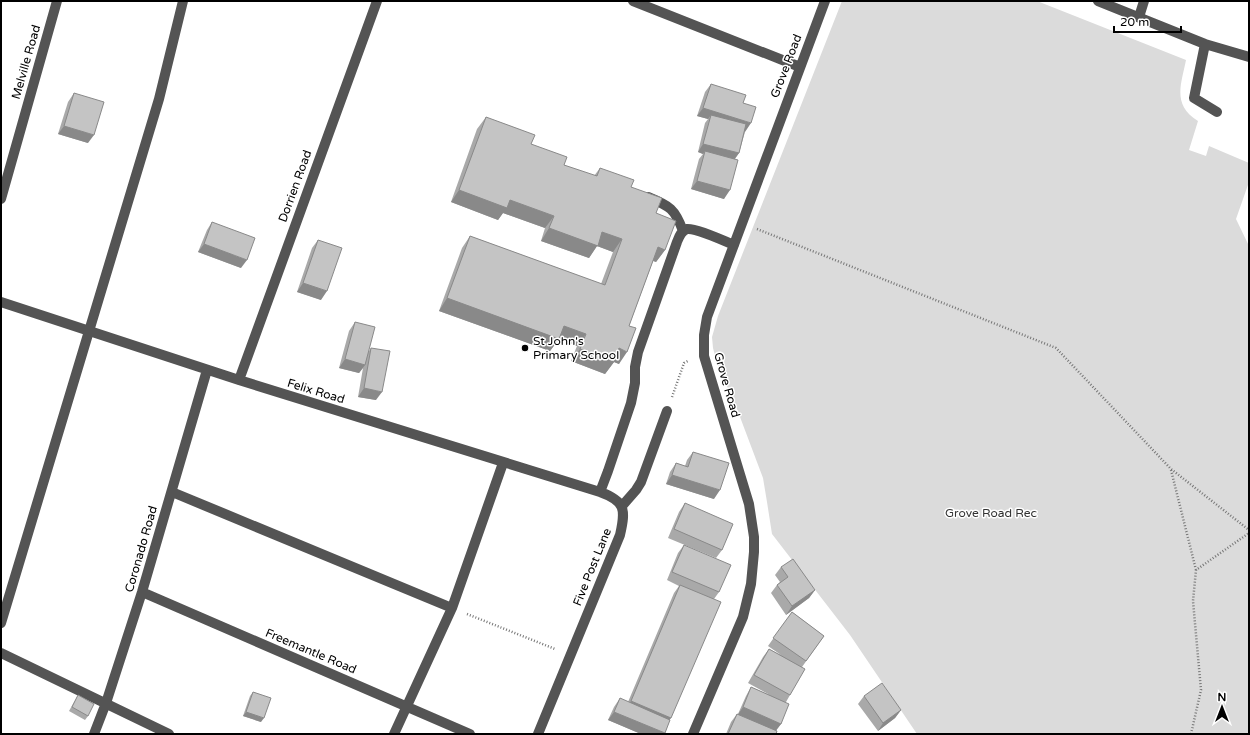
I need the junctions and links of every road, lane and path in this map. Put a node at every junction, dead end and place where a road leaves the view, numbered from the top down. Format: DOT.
graph roads {
  1 [pos="57,1"];
  2 [pos="183,1"];
  3 [pos="377,1"];
  4 [pos="825,1"];
  5 [pos="1098,1"];
  6 [pos="1144,1"];
  7 [pos="639,2"];
  8 [pos="1138,17"];
  9 [pos="1205,44"];
  10 [pos="1249,57"];
  11 [pos="800,67"];
  12 [pos="1216,112"];
  13 [pos="641,194"];
  14 [pos="1,199"];
  15 [pos="742,222"];
  16 [pos="684,231"];
  17 [pos="734,245"];
  18 [pos="1,302"];
  19 [pos="88,331"];
  20 [pos="704,356"];
  21 [pos="207,370"];
  22 [pos="238,380"];
  23 [pos="668,411"];
  24 [pos="503,463"];
  25 [pos="1171,469"];
  26 [pos="172,492"];
  27 [pos="600,492"];
  28 [pos="622,506"];
  29 [pos="1249,530"];
  30 [pos="1249,533"];
  31 [pos="1196,570"];
  32 [pos="142,592"];
  33 [pos="452,608"];
  34 [pos="1,623"];
  35 [pos="1,653"];
  36 [pos="570,656"];
  37 [pos="106,704"];
  38 [pos="407,707"];
  39 [pos="94,734"];
  40 [pos="169,734"];
  41 [pos="394,734"];
  42 [pos="470,734"];
  43 [pos="538,734"];
  44 [pos="693,734"];
  45 [pos="1192,734"];
  1 -- 14 [label="street, Melville Road"];
  2 -- 19 [label="street"];
  3 -- 22 [label="street, Dorrien Road"];
  4 -- 11 [label="street, Grove Road"];
  5 -- 8 [label="street"];
  6 -- 8 [label="street"];
  7 -- 11 [label="street"];
  8 -- 9 [label="street"];
  9 -- 10 [label="street"];
  9 -- 12 [label="street"];
  11 -- 15 [label="street, Grove Road"];
  13 -- 16 [label="street"];
  15 -- 17 [label="street, Grove Road"];
  15 -- 25 [label="path"];
  16 -- 17 [label="street"];
  16 -- 27 [label="street"];
  17 -- 20 [label="street, Grove Road"];
  18 -- 19 [label="street, Felix Road"];
  19 -- 21 [label="street, Felix Road"];
  19 -- 34 [label="street"];
  20 -- 23 [label="path"];
  20 -- 44 [label="street, Grove Road"];
  21 -- 22 [label="street, Felix Road"];
  21 -- 26 [label="street, Coronado Road"];
  22 -- 24 [label="street, Felix Road"];
  23 -- 28 [label="street"];
  24 -- 27 [label="street, Felix Road"];
  24 -- 33 [label="street"];
  25 -- 29 [label="path"];
  25 -- 31 [label="path"];
  26 -- 32 [label="street, Coronado Road"];
  26 -- 33 [label="street"];
  27 -- 28 [label="street, Felix Road"];
  28 -- 36 [label="street, Five Post Lane"];
  30 -- 31 [label="path"];
  31 -- 45 [label="path"];
  32 -- 37 [label="street, Coronado Road"];
  32 -- 38 [label="street, Freemantle Road"];
  33 -- 36 [label="path"];
  33 -- 38 [label="street"];
  35 -- 37 [label="street"];
  36 -- 43 [label="street, Five Post Lane"];
  37 -- 39 [label="street, Coronado Road"];
  37 -- 40 [label="street"];
  38 -- 41 [label="street"];
  38 -- 42 [label="street, Freemantle Road"];
}
